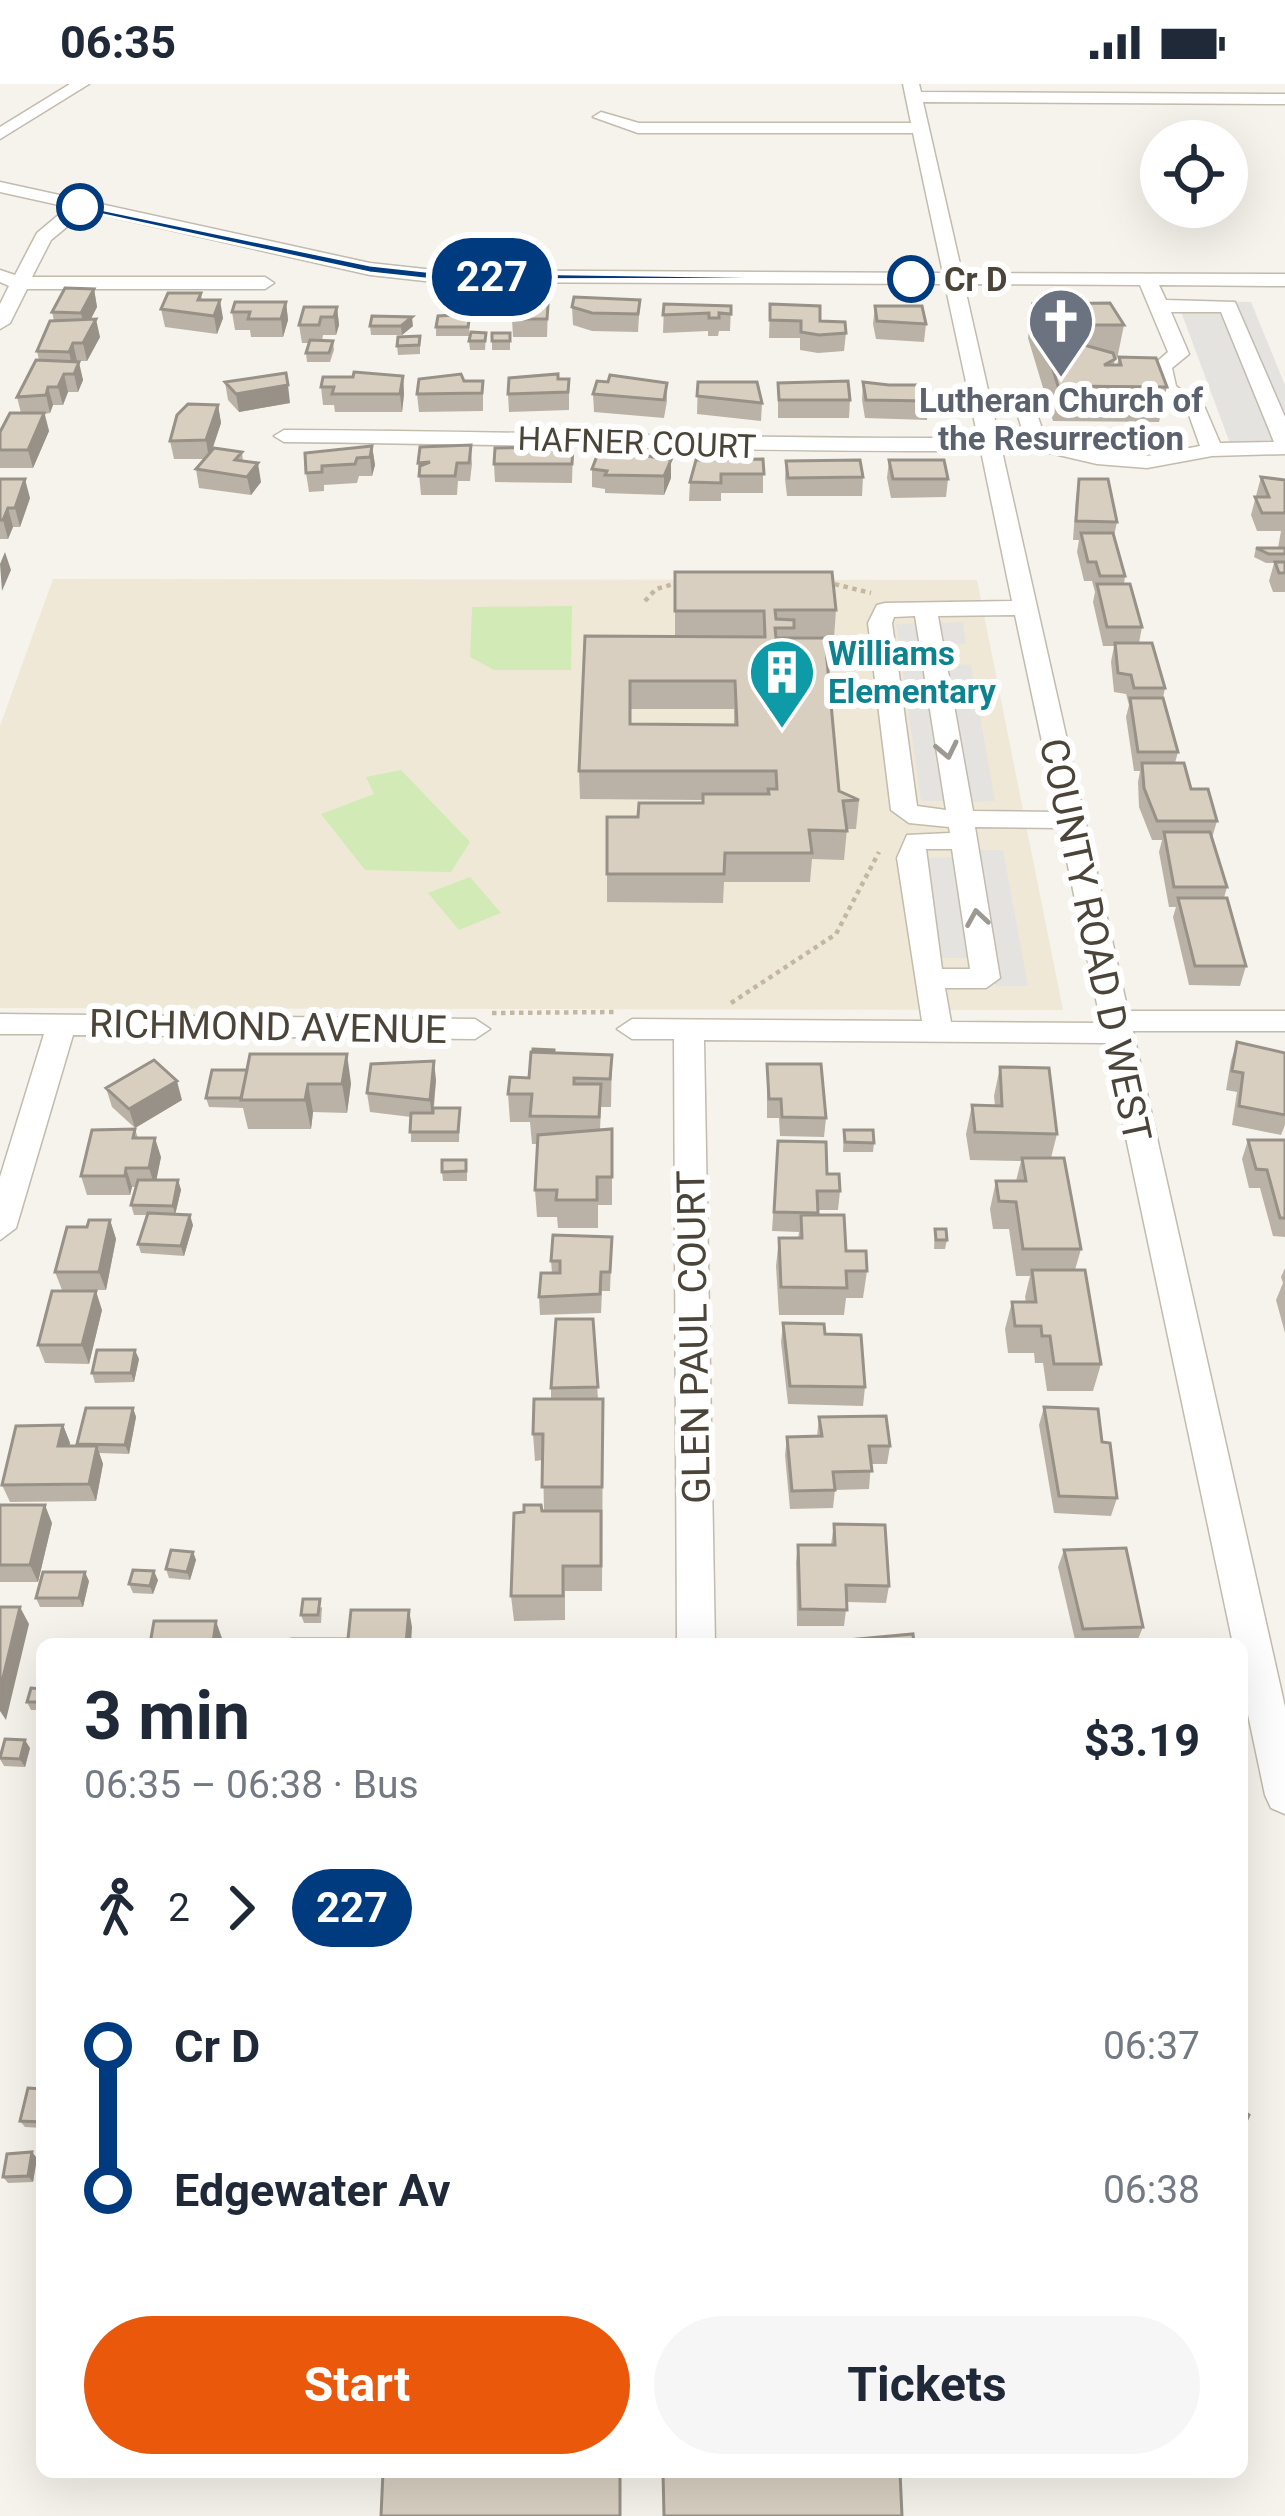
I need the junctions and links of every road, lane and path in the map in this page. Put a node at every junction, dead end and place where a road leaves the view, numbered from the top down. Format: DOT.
graph roads {
  1 [pos="81,84"];
  2 [pos="913,91"];
  3 [pos="1285,98"];
  4 [pos="601,118"];
  5 [pos="921,128"];
  6 [pos="0,134"];
  7 [pos="0,187"];
  8 [pos="80,207"];
  9 [pos="10,279"];
  10 [pos="953,279"];
  11 [pos="1147,280"];
  12 [pos="1285,280"];
  13 [pos="265,284"];
  14 [pos="1159,306"];
  15 [pos="0,323"];
  16 [pos="979,395"];
  17 [pos="284,436"];
  18 [pos="1037,444"];
  19 [pos="1285,445"];
  20 [pos="990,448"];
  21 [pos="1212,450"];
  22 [pos="685,581"];
  23 [pos="825,582"];
  24 [pos="885,601"];
  25 [pos="645,602"];
  26 [pos="1024,608"];
  27 [pos="925,609"];
  28 [pos="1070,820"];
  29 [pos="963,830"];
  30 [pos="879,852"];
  31 [pos="930,979"];
  32 [pos="626,1021"];
  33 [pos="1285,1021"];
  34 [pos="0,1024"];
  35 [pos="62,1024"];
  36 [pos="1115,1027"];
  37 [pos="475,1028"];
  38 [pos="700,1030"];
  39 [pos="938,1031"];
  40 [pos="0,1228"];
  41 [pos="696,1638"];
  42 [pos="1285,1795"];
  1 -- 6 [label="street"];
  2 -- 3 [label="street"];
  2 -- 5 [label="street, COUNTY ROAD D WEST"];
  4 -- 5 [label="street"];
  5 -- 10 [label="street, COUNTY ROAD D WEST"];
  7 -- 8 [label="street"];
  8 -- 9 [label="street"];
  8 -- 10 [label="street"];
  9 -- 13 [label="street"];
  9 -- 15 [label="street"];
  10 -- 11 [label="street"];
  10 -- 16 [label="street, COUNTY ROAD D WEST"];
  11 -- 12 [label="street"];
  11 -- 14 [label="street"];
  14 -- 19 [label="street"];
  14 -- 21 [label="street"];
  16 -- 18 [label="street"];
  16 -- 20 [label="street, COUNTY ROAD D WEST"];
  17 -- 20 [label="street, HAFNER COURT"];
  18 -- 20 [label="street, HAFNER COURT"];
  18 -- 21 [label="street, HAFNER COURT"];
  19 -- 21 [label="street, HAFNER COURT"];
  20 -- 26 [label="street, COUNTY ROAD D WEST"];
  22 -- 25 [label="path"];
  23 -- 24 [label="path"];
  26 -- 27 [label="street"];
  26 -- 28 [label="street, COUNTY ROAD D WEST"];
  27 -- 29 [label="street, one-way"];
  27 -- 29 [label="street"];
  28 -- 29 [label="street"];
  28 -- 36 [label="street, COUNTY ROAD D WEST"];
  29 -- 31 [label="street"];
  31 -- 29 [label="street, one-way"];
  30 -- 38 [label="path"];
  31 -- 39 [label="street"];
  32 -- 37 [label="path, RICHMOND AVENUE"];
  32 -- 38 [label="street"];
  33 -- 36 [label="street"];
  34 -- 35 [label="street, RICHMOND AVENUE"];
  35 -- 37 [label="street, RICHMOND AVENUE"];
  35 -- 40 [label="street"];
  36 -- 39 [label="street"];
  36 -- 42 [label="street, COUNTY ROAD D WEST"];
  38 -- 39 [label="street"];
  38 -- 41 [label="street, GLEN PAUL COURT"];
}
